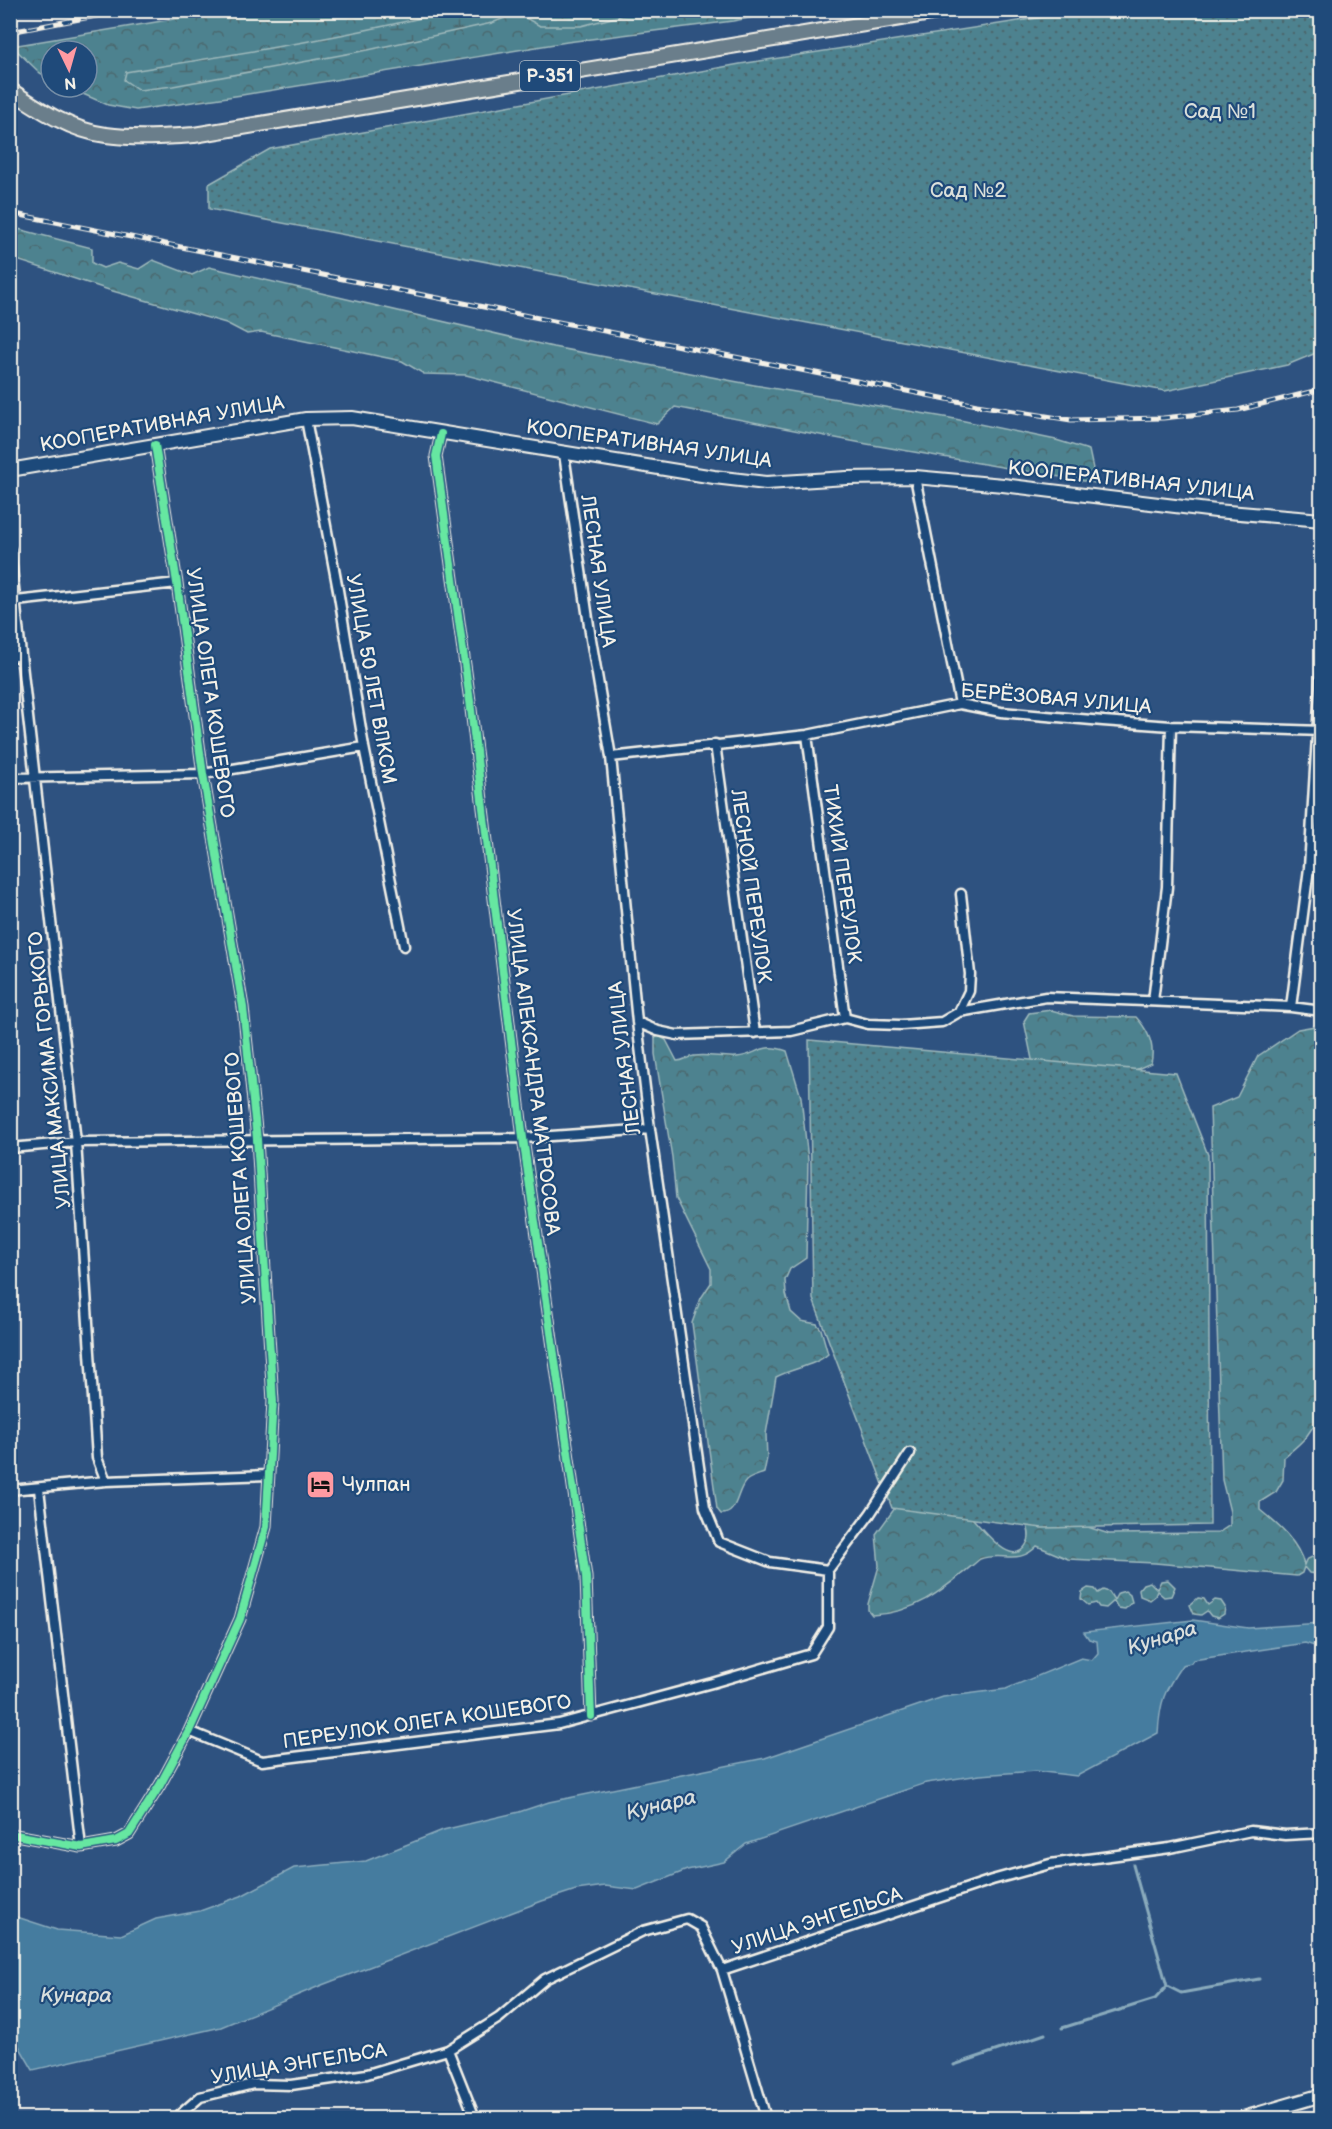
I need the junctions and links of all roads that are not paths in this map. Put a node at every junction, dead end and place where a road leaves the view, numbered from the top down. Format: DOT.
graph roads {
  1 [pos="949,10"];
  2 [pos="10,90"];
  3 [pos="306,419"];
  4 [pos="441,434"];
  5 [pos="155,445"];
  6 [pos="564,454"];
  7 [pos="10,470"];
  8 [pos="915,477"];
  9 [pos="1322,520"];
  10 [pos="10,549"];
  11 [pos="177,583"];
  12 [pos="16,601"];
  13 [pos="1322,654"];
  14 [pos="21,655"];
  15 [pos="10,657"];
  16 [pos="960,704"];
  17 [pos="1171,726"];
  18 [pos="1320,731"];
  19 [pos="807,735"];
  20 [pos="715,744"];
  21 [pos="364,747"];
  22 [pos="611,757"];
  23 [pos="203,774"];
  24 [pos="10,778"];
  25 [pos="36,778"];
  26 [pos="1309,868"];
  27 [pos="1322,869"];
  28 [pos="961,894"];
  29 [pos="404,946"];
  30 [pos="1154,1001"];
  31 [pos="1291,1007"];
  32 [pos="1322,1011"];
  33 [pos="959,1012"];
  34 [pos="845,1018"];
  35 [pos="637,1022"];
  36 [pos="755,1033"];
  37 [pos="650,1129"];
  38 [pos="523,1138"];
  39 [pos="257,1139"];
  40 [pos="76,1142"];
  41 [pos="10,1148"];
  42 [pos="910,1453"];
  43 [pos="268,1475"];
  44 [pos="106,1480"];
  45 [pos="39,1488"];
  46 [pos="10,1490"];
  47 [pos="828,1570"];
  48 [pos="591,1716"];
  49 [pos="189,1731"];
  50 [pos="1322,1833"];
  51 [pos="10,1834"];
  52 [pos="81,1847"];
  53 [pos="722,1970"];
  54 [pos="448,2050"];
  55 [pos="1322,2095"];
  56 [pos="176,2118"];
  57 [pos="476,2118"];
  58 [pos="766,2118"];
  59 [pos="1243,2118"];
  1 -- 2 [label="main road, Р-351"];
  3 -- 4 [label="main road, КООПЕРАТИВНАЯ УЛИЦА"];
  3 -- 5 [label="main road, КООПЕРАТИВНАЯ УЛИЦА"];
  3 -- 21 [label="street, УЛИЦА 50 ЛЕТ ВЛКСМ"];
  4 -- 6 [label="main road, КООПЕРАТИВНАЯ УЛИЦА"];
  4 -- 38 [label="street, УЛИЦА АЛЕКСАНДРА МАТРОСОВА"];
  5 -- 7 [label="main road, КООПЕРАТИВНАЯ УЛИЦА"];
  5 -- 11 [label="street, УЛИЦА ОЛЕГА КОШЕВОГО"];
  6 -- 8 [label="main road, КООПЕРАТИВНАЯ УЛИЦА"];
  6 -- 22 [label="street, ЛЕСНАЯ УЛИЦА"];
  8 -- 9 [label="main road, КООПЕРАТИВНАЯ УЛИЦА"];
  8 -- 16 [label="street"];
  10 -- 12 [label="street, УЛИЦА МАКСИМА ГОРЬКОГО"];
  11 -- 12 [label="street"];
  11 -- 23 [label="street, УЛИЦА ОЛЕГА КОШЕВОГО"];
  12 -- 14 [label="street, УЛИЦА МАКСИМА ГОРЬКОГО"];
  13 -- 18 [label="street"];
  14 -- 15 [label="street"];
  14 -- 25 [label="street, УЛИЦА МАКСИМА ГОРЬКОГО"];
  16 -- 17 [label="street, БЕРЁЗОВАЯ УЛИЦА"];
  16 -- 19 [label="street, БЕРЁЗОВАЯ УЛИЦА"];
  17 -- 18 [label="street, БЕРЁЗОВАЯ УЛИЦА"];
  17 -- 30 [label="street"];
  18 -- 26 [label="street"];
  19 -- 20 [label="street, БЕРЁЗОВАЯ УЛИЦА"];
  19 -- 34 [label="street, ТИХИЙ ПЕРЕУЛОК"];
  20 -- 22 [label="street, БЕРЁЗОВАЯ УЛИЦА"];
  20 -- 36 [label="street, ЛЕСНОЙ ПЕРЕУЛОК"];
  21 -- 23 [label="street"];
  21 -- 29 [label="street, УЛИЦА 50 ЛЕТ ВЛКСМ"];
  22 -- 35 [label="street, ЛЕСНАЯ УЛИЦА"];
  23 -- 25 [label="street"];
  23 -- 39 [label="street, УЛИЦА ОЛЕГА КОШЕВОГО"];
  24 -- 25 [label="street"];
  25 -- 40 [label="street, УЛИЦА МАКСИМА ГОРЬКОГО"];
  26 -- 27 [label="street"];
  26 -- 31 [label="street"];
  28 -- 33 [label="street"];
  30 -- 31 [label="street"];
  30 -- 33 [label="street"];
  31 -- 32 [label="street"];
  33 -- 34 [label="street"];
  34 -- 36 [label="street"];
  35 -- 36 [label="street"];
  35 -- 37 [label="street, ЛЕСНАЯ УЛИЦА"];
  37 -- 38 [label="street"];
  37 -- 47 [label="street, ЛЕСНАЯ УЛИЦА"];
  38 -- 39 [label="street"];
  38 -- 48 [label="street, УЛИЦА АЛЕКСАНДРА МАТРОСОВА"];
  39 -- 40 [label="street"];
  39 -- 43 [label="street, УЛИЦА ОЛЕГА КОШЕВОГО"];
  40 -- 41 [label="street"];
  40 -- 44 [label="street, УЛИЦА МАКСИМА ГОРЬКОГО"];
  42 -- 47 [label="street"];
  43 -- 44 [label="street"];
  43 -- 49 [label="street, УЛИЦА ОЛЕГА КОШЕВОГО"];
  44 -- 45 [label="street"];
  45 -- 46 [label="street"];
  45 -- 52 [label="street"];
  47 -- 48 [label="street, ПЕРЕУЛОК ОЛЕГА КОШЕВОГО"];
  48 -- 49 [label="street, ПЕРЕУЛОК ОЛЕГА КОШЕВОГО"];
  49 -- 52 [label="street, УЛИЦА ОЛЕГА КОШЕВОГО"];
  50 -- 53 [label="street, УЛИЦА ЭНГЕЛЬСА"];
  51 -- 52 [label="street"];
  53 -- 54 [label="street, УЛИЦА ЭНГЕЛЬСА"];
  53 -- 58 [label="street"];
  54 -- 56 [label="street, УЛИЦА ЭНГЕЛЬСА"];
  54 -- 57 [label="street"];
  55 -- 59 [label="main road"];
}
